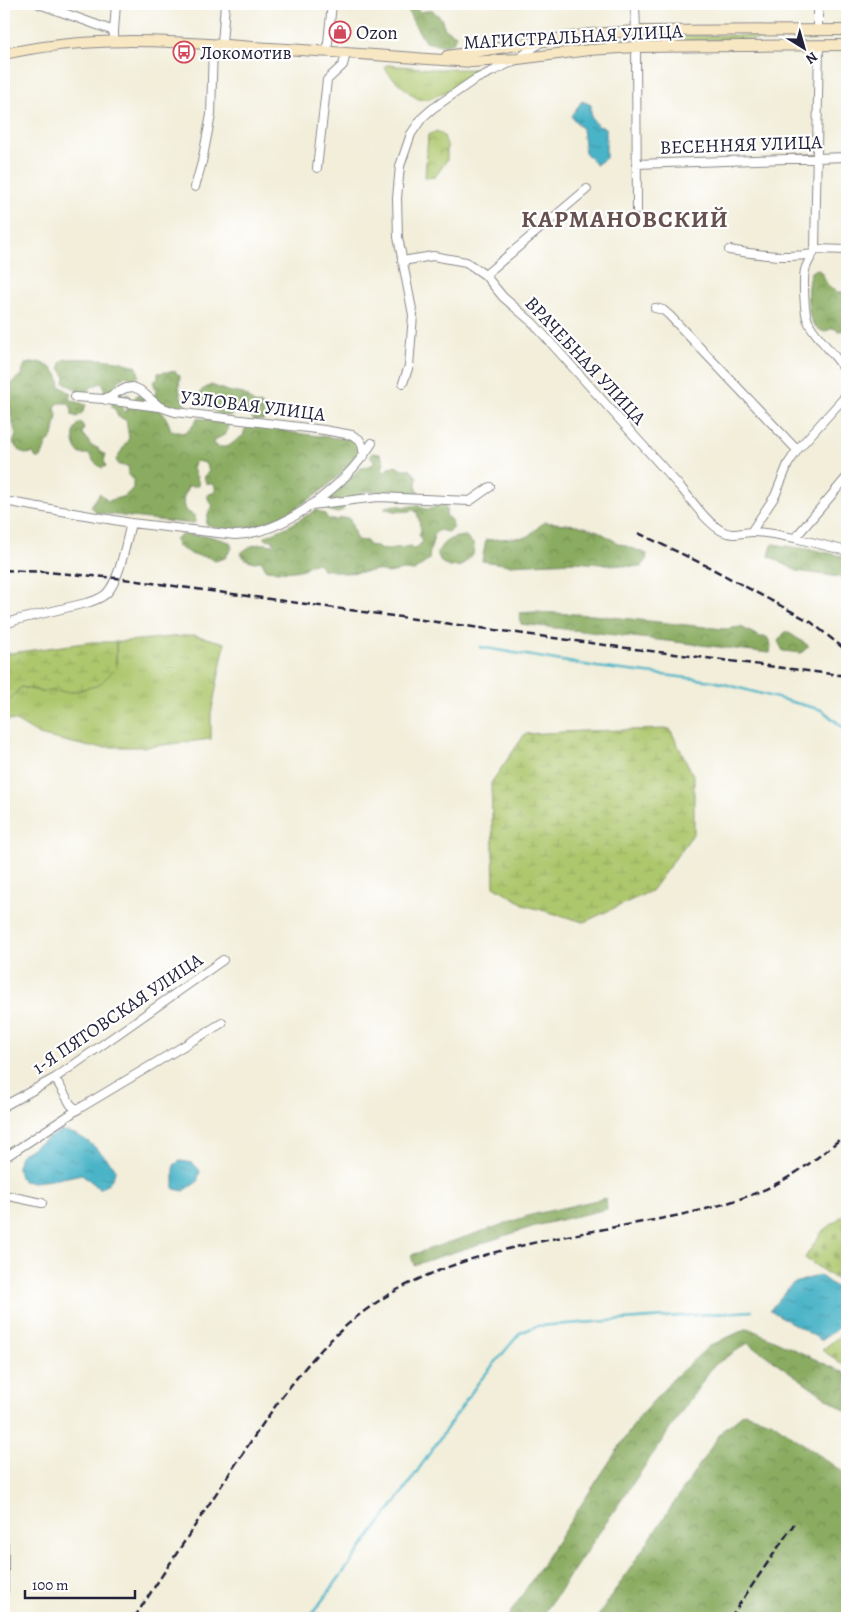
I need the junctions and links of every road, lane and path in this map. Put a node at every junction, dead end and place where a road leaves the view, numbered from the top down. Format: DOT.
graph roads {
  1 [pos="39,4"];
  2 [pos="116,4"];
  3 [pos="225,4"];
  4 [pos="332,4"];
  5 [pos="636,4"];
  6 [pos="818,4"];
  7 [pos="48,5"];
  8 [pos="818,30"];
  9 [pos="847,30"];
  10 [pos="636,31"];
  11 [pos="114,35"];
  12 [pos="545,40"];
  13 [pos="218,44"];
  14 [pos="819,45"];
  15 [pos="847,45"];
  16 [pos="636,47"];
  17 [pos="327,52"];
  18 [pos="346,53"];
  19 [pos="4,54"];
  20 [pos="421,59"];
  21 [pos="518,60"];
  22 [pos="847,157"];
  23 [pos="817,158"];
  24 [pos="636,164"];
  25 [pos="317,168"];
  26 [pos="195,187"];
  27 [pos="587,190"];
  28 [pos="637,210"];
  29 [pos="729,250"];
  30 [pos="847,250"];
  31 [pos="814,251"];
  32 [pos="402,262"];
  33 [pos="485,275"];
  34 [pos="656,308"];
  35 [pos="847,374"];
  36 [pos="403,383"];
  37 [pos="847,392"];
  38 [pos="75,397"];
  39 [pos="104,400"];
  40 [pos="160,407"];
  41 [pos="372,443"];
  42 [pos="797,450"];
  43 [pos="364,456"];
  44 [pos="847,478"];
  45 [pos="490,486"];
  46 [pos="4,501"];
  47 [pos="311,505"];
  48 [pos="132,523"];
  49 [pos="752,532"];
  50 [pos="796,538"];
  51 [pos="847,551"];
  52 [pos="4,625"];
  53 [pos="223,960"];
  54 [pos="222,1023"];
  55 [pos="55,1078"];
  56 [pos="4,1106"];
  57 [pos="80,1108"];
  58 [pos="4,1158"];
  59 [pos="4,1195"];
  60 [pos="42,1203"];
  61 [pos="4,1544"];
  62 [pos="4,1591"];
  1 -- 7 [label="street"];
  2 -- 11 [label="street"];
  3 -- 13 [label="street"];
  4 -- 17 [label="street"];
  5 -- 10 [label="street"];
  6 -- 8 [label="street"];
  7 -- 11 [label="street"];
  8 -- 9 [label="main road, МАГИСТРАЛЬНАЯ УЛИЦА"];
  8 -- 10 [label="main road, МАГИСТРАЛЬНАЯ УЛИЦА"];
  8 -- 14 [label="main road"];
  10 -- 12 [label="main road, МАГИСТРАЛЬНАЯ УЛИЦА"];
  10 -- 16 [label="main road"];
  11 -- 13 [label="main road, МАГИСТРАЛЬНАЯ УЛИЦА"];
  11 -- 19 [label="main road, МАГИСТРАЛЬНАЯ УЛИЦА"];
  12 -- 20 [label="main road, МАГИСТРАЛЬНАЯ УЛИЦА"];
  12 -- 21 [label="street"];
  13 -- 17 [label="main road, МАГИСТРАЛЬНАЯ УЛИЦА"];
  13 -- 26 [label="street"];
  14 -- 15 [label="main road, МАГИСТРАЛЬНАЯ УЛИЦА"];
  14 -- 16 [label="main road, МАГИСТРАЛЬНАЯ УЛИЦА"];
  14 -- 23 [label="street"];
  16 -- 21 [label="main road, МАГИСТРАЛЬНАЯ УЛИЦА"];
  16 -- 24 [label="street"];
  17 -- 18 [label="main road, МАГИСТРАЛЬНАЯ УЛИЦА"];
  18 -- 20 [label="main road, МАГИСТРАЛЬНАЯ УЛИЦА"];
  18 -- 25 [label="street"];
  20 -- 21 [label="main road, МАГИСТРАЛЬНАЯ УЛИЦА"];
  21 -- 32 [label="street"];
  22 -- 23 [label="street, ВЕСЕННЯЯ УЛИЦА"];
  23 -- 24 [label="street, ВЕСЕННЯЯ УЛИЦА"];
  23 -- 31 [label="street"];
  24 -- 28 [label="street"];
  27 -- 33 [label="street"];
  29 -- 31 [label="street"];
  30 -- 31 [label="street"];
  31 -- 35 [label="street"];
  32 -- 33 [label="street, ВРАЧЕБНАЯ УЛИЦА"];
  32 -- 36 [label="street"];
  33 -- 49 [label="street, ВРАЧЕБНАЯ УЛИЦА"];
  34 -- 42 [label="street"];
  37 -- 42 [label="street"];
  38 -- 39 [label="street"];
  39 -- 40 [label="street"];
  39 -- 40 [label="street, УЗЛОВАЯ УЛИЦА"];
  40 -- 43 [label="street, УЗЛОВАЯ УЛИЦА"];
  41 -- 43 [label="street"];
  42 -- 49 [label="street"];
  43 -- 47 [label="street"];
  44 -- 50 [label="street"];
  45 -- 47 [label="street"];
  46 -- 48 [label="street"];
  47 -- 48 [label="street"];
  48 -- 52 [label="street"];
  49 -- 50 [label="street"];
  50 -- 51 [label="street"];
  53 -- 55 [label="street, 1-Я ПЯТОВСКАЯ УЛИЦА"];
  54 -- 57 [label="street"];
  55 -- 56 [label="street, 1-Я ПЯТОВСКАЯ УЛИЦА"];
  55 -- 57 [label="street"];
  57 -- 58 [label="street"];
  59 -- 60 [label="street"];
  61 -- 62 [label="street"];
}
